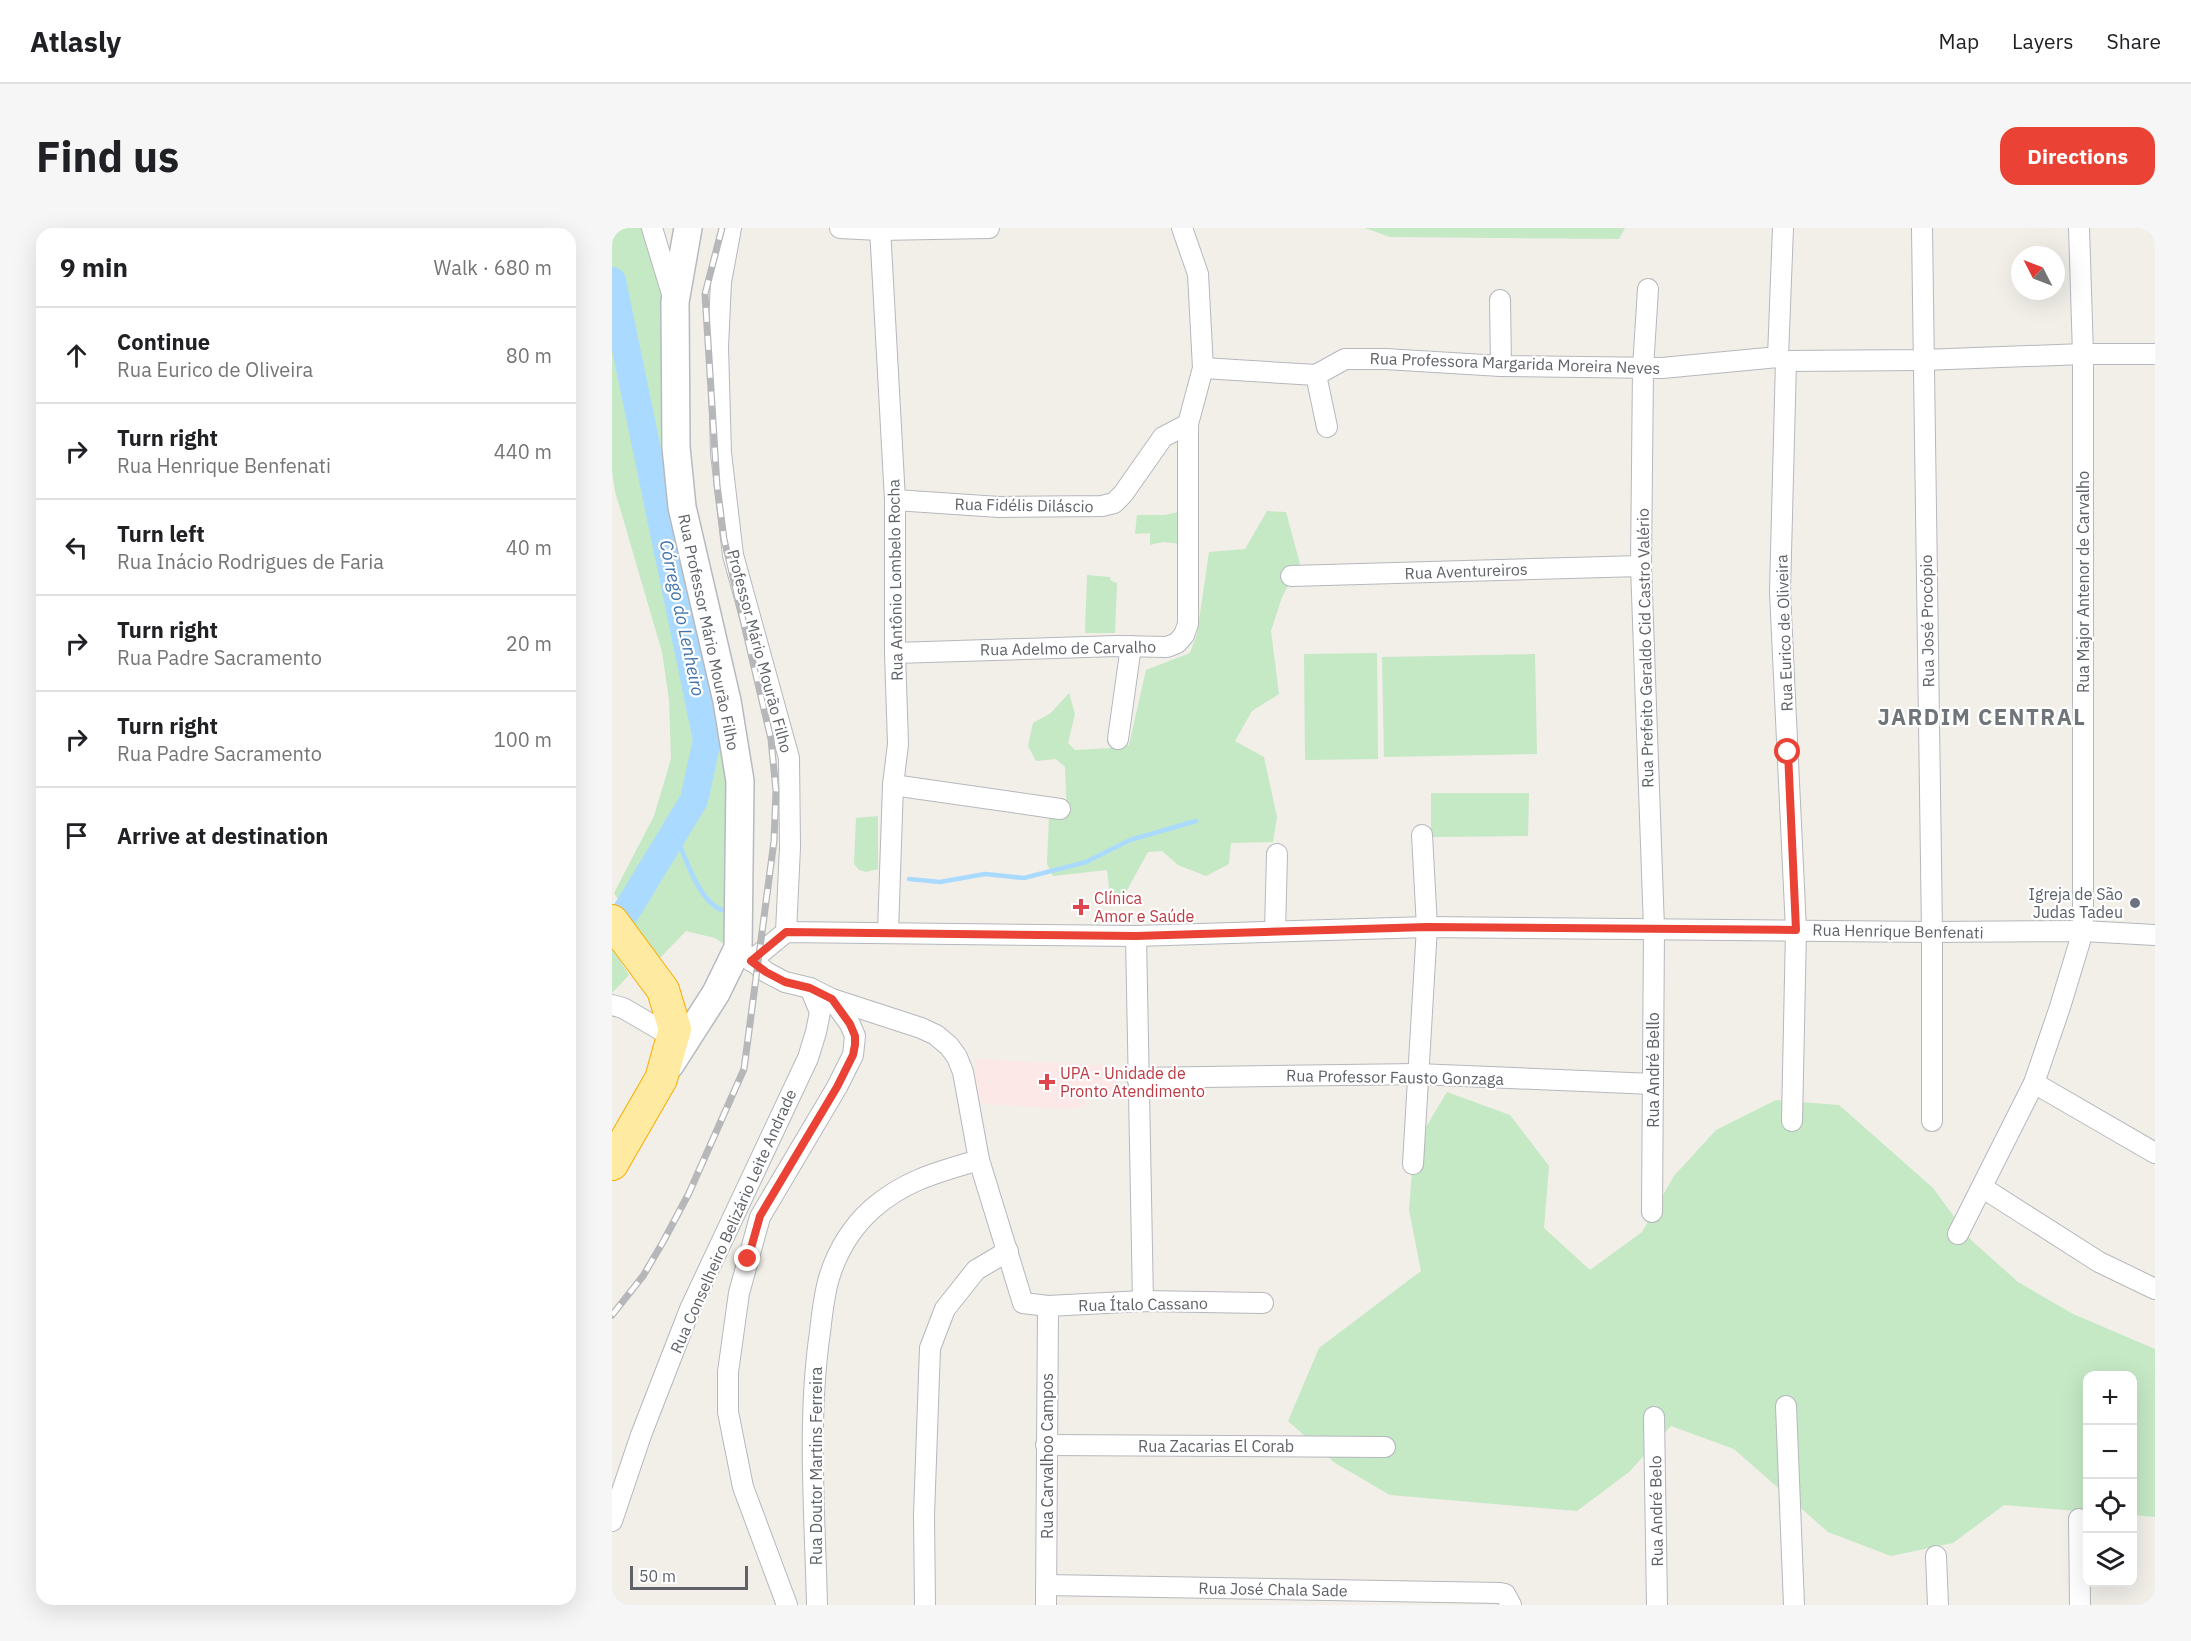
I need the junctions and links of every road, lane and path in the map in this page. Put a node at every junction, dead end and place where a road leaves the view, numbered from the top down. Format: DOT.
graph roads {
  1 [pos="652,228"];
  2 [pos="688,228"];
  3 [pos="731,228"];
  4 [pos="840,228"];
  5 [pos="989,228"];
  6 [pos="1182,228"];
  7 [pos="1783,228"];
  8 [pos="1922,228"];
  9 [pos="2079,228"];
  10 [pos="879,229"];
  11 [pos="1648,289"];
  12 [pos="1500,300"];
  13 [pos="675,302"];
  14 [pos="2083,354"];
  15 [pos="2155,354"];
  16 [pos="1782,359"];
  17 [pos="1923,360"];
  18 [pos="1501,366"];
  19 [pos="1203,368"];
  20 [pos="1643,368"];
  21 [pos="1316,375"];
  22 [pos="1188,424"];
  23 [pos="1327,427"];
  24 [pos="895,500"];
  25 [pos="1641,566"];
  26 [pos="1291,576"];
  27 [pos="1131,646"];
  28 [pos="895,653"];
  29 [pos="1118,739"];
  30 [pos="893,785"];
  31 [pos="1060,809"];
  32 [pos="1422,835"];
  33 [pos="1277,855"];
  34 [pos="612,921"];
  35 [pos="1427,927"];
  36 [pos="1654,928"];
  37 [pos="1796,930"];
  38 [pos="1275,931"];
  39 [pos="2083,931"];
  40 [pos="786,932"];
  41 [pos="888,932"];
  42 [pos="1932,932"];
  43 [pos="2155,935"];
  44 [pos="1136,936"];
  45 [pos="752,960"];
  46 [pos="658,983"];
  47 [pos="810,988"];
  48 [pos="716,993"];
  49 [pos="832,999"];
  50 [pos="612,1005"];
  51 [pos="673,1037"];
  52 [pos="1417,1074"];
  53 [pos="1137,1078"];
  54 [pos="661,1079"];
  55 [pos="2034,1083"];
  56 [pos="1653,1084"];
  57 [pos="1792,1121"];
  58 [pos="1932,1122"];
  59 [pos="2155,1153"];
  60 [pos="979,1160"];
  61 [pos="612,1164"];
  62 [pos="1413,1164"];
  63 [pos="1983,1188"];
  64 [pos="1652,1212"];
  65 [pos="1958,1234"];
  66 [pos="1008,1251"];
  67 [pos="2155,1289"];
  68 [pos="1143,1301"];
  69 [pos="1263,1303"];
  70 [pos="1048,1306"];
  71 [pos="1786,1406"];
  72 [pos="1654,1417"];
  73 [pos="1046,1445"];
  74 [pos="1385,1447"];
  75 [pos="2079,1519"];
  76 [pos="612,1521"];
  77 [pos="1936,1556"];
  78 [pos="1046,1585"];
  79 [pos="1506,1599"];
  80 [pos="787,1605"];
  81 [pos="817,1605"];
  82 [pos="926,1605"];
  83 [pos="1046,1605"];
  84 [pos="1658,1605"];
  85 [pos="1794,1605"];
  86 [pos="1938,1605"];
  87 [pos="2080,1605"];
  1 -- 13 [label="street"];
  2 -- 13 [label="main road, Rua Professor Mário Mourão Filho"];
  3 -- 40 [label="street, Professor Mário Mourão Filho"];
  4 -- 10 [label="street"];
  5 -- 10 [label="street"];
  6 -- 19 [label="street, Rua Adelmo de Carvalho"];
  7 -- 16 [label="street, Rua Eurico de Oliveira"];
  8 -- 17 [label="street, Rua José Procópio"];
  9 -- 14 [label="street, Rua Major Antenor de Carvalho"];
  10 -- 24 [label="street, Rua Antônio Lombelo Rocha"];
  11 -- 20 [label="street, Rua Prefeito Geraldo Cid Castro Valério"];
  12 -- 18 [label="street"];
  13 -- 45 [label="main road, Rua Professor Mário Mourão Filho"];
  14 -- 15 [label="street, Rua Professora Margarida Moreira Neves"];
  14 -- 17 [label="street, Rua Professora Margarida Moreira Neves"];
  14 -- 39 [label="street, Rua Major Antenor de Carvalho"];
  16 -- 17 [label="street, Rua Professora Margarida Moreira Neves"];
  16 -- 20 [label="street, Rua Professora Margarida Moreira Neves"];
  16 -- 37 [label="street, Rua Eurico de Oliveira"];
  17 -- 42 [label="street, Rua José Procópio"];
  18 -- 20 [label="street, Rua Professora Margarida Moreira Neves"];
  18 -- 21 [label="street, Rua Professora Margarida Moreira Neves"];
  19 -- 21 [label="street"];
  19 -- 22 [label="street, Rua Adelmo de Carvalho"];
  20 -- 25 [label="street, Rua Prefeito Geraldo Cid Castro Valério"];
  21 -- 23 [label="street"];
  22 -- 24 [label="street, Rua Fidélis Diláscio"];
  22 -- 27 [label="street, Rua Adelmo de Carvalho"];
  24 -- 28 [label="street, Rua Antônio Lombelo Rocha"];
  25 -- 26 [label="street, Rua Aventureiros"];
  25 -- 36 [label="street, Rua Prefeito Geraldo Cid Castro Valério"];
  27 -- 28 [label="street, Rua Adelmo de Carvalho"];
  27 -- 29 [label="street"];
  28 -- 30 [label="street, Rua Antônio Lombelo Rocha"];
  30 -- 31 [label="street"];
  30 -- 41 [label="street, Rua Antônio Lombelo Rocha"];
  32 -- 35 [label="street"];
  33 -- 38 [label="street"];
  34 -- 46 [label="highway"];
  35 -- 36 [label="street, Rua Henrique Benfenati"];
  35 -- 38 [label="street, Rua Henrique Benfenati"];
  35 -- 52 [label="street"];
  36 -- 37 [label="street, Rua Henrique Benfenati"];
  36 -- 56 [label="street, Rua André Bello"];
  37 -- 42 [label="street, Rua Henrique Benfenati"];
  37 -- 57 [label="street, Rua Eurico de Oliveira"];
  38 -- 44 [label="street, Rua Henrique Benfenati"];
  39 -- 42 [label="street, Rua Henrique Benfenati"];
  39 -- 43 [label="street, Rua Henrique Benfenati"];
  39 -- 55 [label="street, Rua Major Antenor de Carvalho"];
  40 -- 41 [label="street, Rua Henrique Benfenati"];
  40 -- 45 [label="street"];
  41 -- 44 [label="street, Rua Henrique Benfenati"];
  42 -- 58 [label="street, Rua José Procópio"];
  44 -- 53 [label="street"];
  45 -- 47 [label="street"];
  45 -- 48 [label="main road, Rua Professor Mário Mourão Filho"];
  46 -- 48 [label="main road"];
  46 -- 51 [label="highway"];
  47 -- 49 [label="street"];
  47 -- 76 [label="street, Rua Conselheiro Belizário Leite Andrade"];
  48 -- 54 [label="main road, Rua Professor Mário Mourão Filho"];
  49 -- 60 [label="street"];
  49 -- 80 [label="street"];
  50 -- 51 [label="street"];
  51 -- 54 [label="highway"];
  52 -- 53 [label="street, Rua Professor Fausto Gonzaga"];
  52 -- 56 [label="street, Rua Professor Fausto Gonzaga"];
  52 -- 62 [label="street"];
  53 -- 68 [label="street"];
  54 -- 61 [label="highway"];
  55 -- 59 [label="street"];
  55 -- 63 [label="street, Rua Major Antenor de Carvalho"];
  56 -- 64 [label="street, Rua André Bello"];
  60 -- 66 [label="street"];
  60 -- 81 [label="street, Rua Doutor Martins Ferreira"];
  63 -- 65 [label="street, Rua Major Antenor de Carvalho"];
  63 -- 67 [label="street"];
  66 -- 70 [label="street, Rua Ítalo Cassano"];
  66 -- 82 [label="street"];
  68 -- 69 [label="street, Rua Ítalo Cassano"];
  68 -- 70 [label="street, Rua Ítalo Cassano"];
  70 -- 73 [label="street, Rua Carvalhoo Campos"];
  71 -- 85 [label="street"];
  72 -- 84 [label="street, Rua André Belo"];
  73 -- 74 [label="street, Rua Zacarias El Corab"];
  73 -- 78 [label="street, Rua Carvalhoo Campos"];
  75 -- 87 [label="street"];
  77 -- 86 [label="street"];
  78 -- 79 [label="street, Rua José Chala Sade"];
  78 -- 83 [label="street, Rua Carvalhoo Campos"];
}
